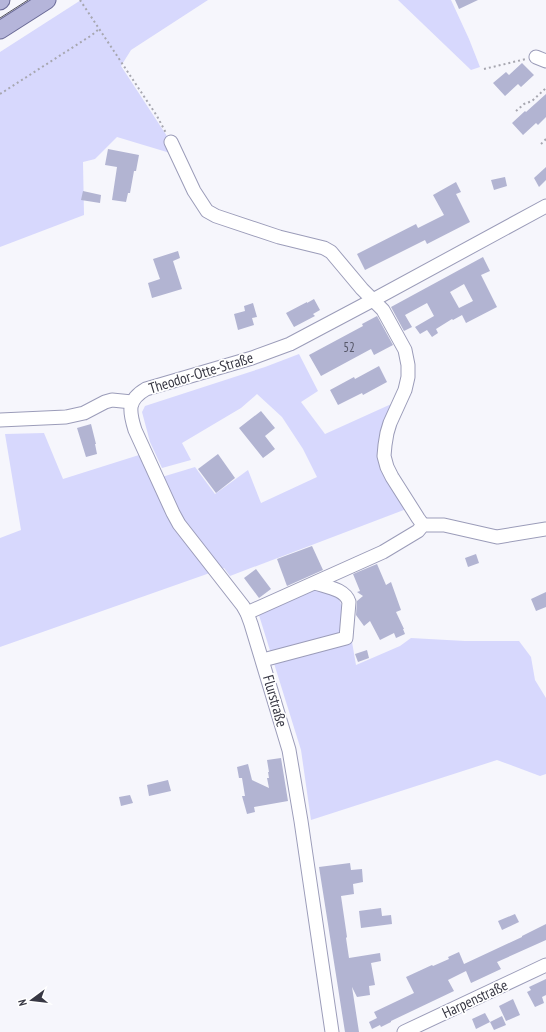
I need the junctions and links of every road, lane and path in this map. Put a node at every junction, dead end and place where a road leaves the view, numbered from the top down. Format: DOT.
graph roads {
  1 [pos="47,0"];
  2 [pos="80,0"];
  3 [pos="99,29"];
  4 [pos="0,30"];
  5 [pos="541,59"];
  6 [pos="484,69"];
  7 [pos="546,88"];
  8 [pos="0,94"];
  9 [pos="516,111"];
  10 [pos="546,139"];
  11 [pos="171,142"];
  12 [pos="541,144"];
  13 [pos="546,206"];
  14 [pos="373,300"];
  15 [pos="132,402"];
  16 [pos="0,420"];
  17 [pos="423,525"];
  18 [pos="546,529"];
  19 [pos="315,583"];
  20 [pos="247,613"];
  21 [pos="263,660"];
  22 [pos="546,965"];
  23 [pos="332,1032"];
  24 [pos="404,1032"];
  1 -- 4 [label="main road"];
  2 -- 3 [label="path"];
  3 -- 8 [label="path"];
  3 -- 11 [label="path"];
  5 -- 6 [label="path"];
  7 -- 9 [label="path"];
  10 -- 12 [label="path"];
  11 -- 14 [label="street"];
  13 -- 14 [label="street, Theodor-Otte-Straße"];
  14 -- 15 [label="street, Theodor-Otte-Straße"];
  14 -- 17 [label="street"];
  15 -- 16 [label="street, Theodor-Otte-Straße"];
  15 -- 20 [label="street, Flurstraße"];
  17 -- 18 [label="street"];
  17 -- 19 [label="street"];
  19 -- 20 [label="street"];
  19 -- 21 [label="street"];
  20 -- 21 [label="street, Flurstraße"];
  21 -- 23 [label="street, Flurstraße"];
  22 -- 24 [label="street, Harpenstraße"];
}
